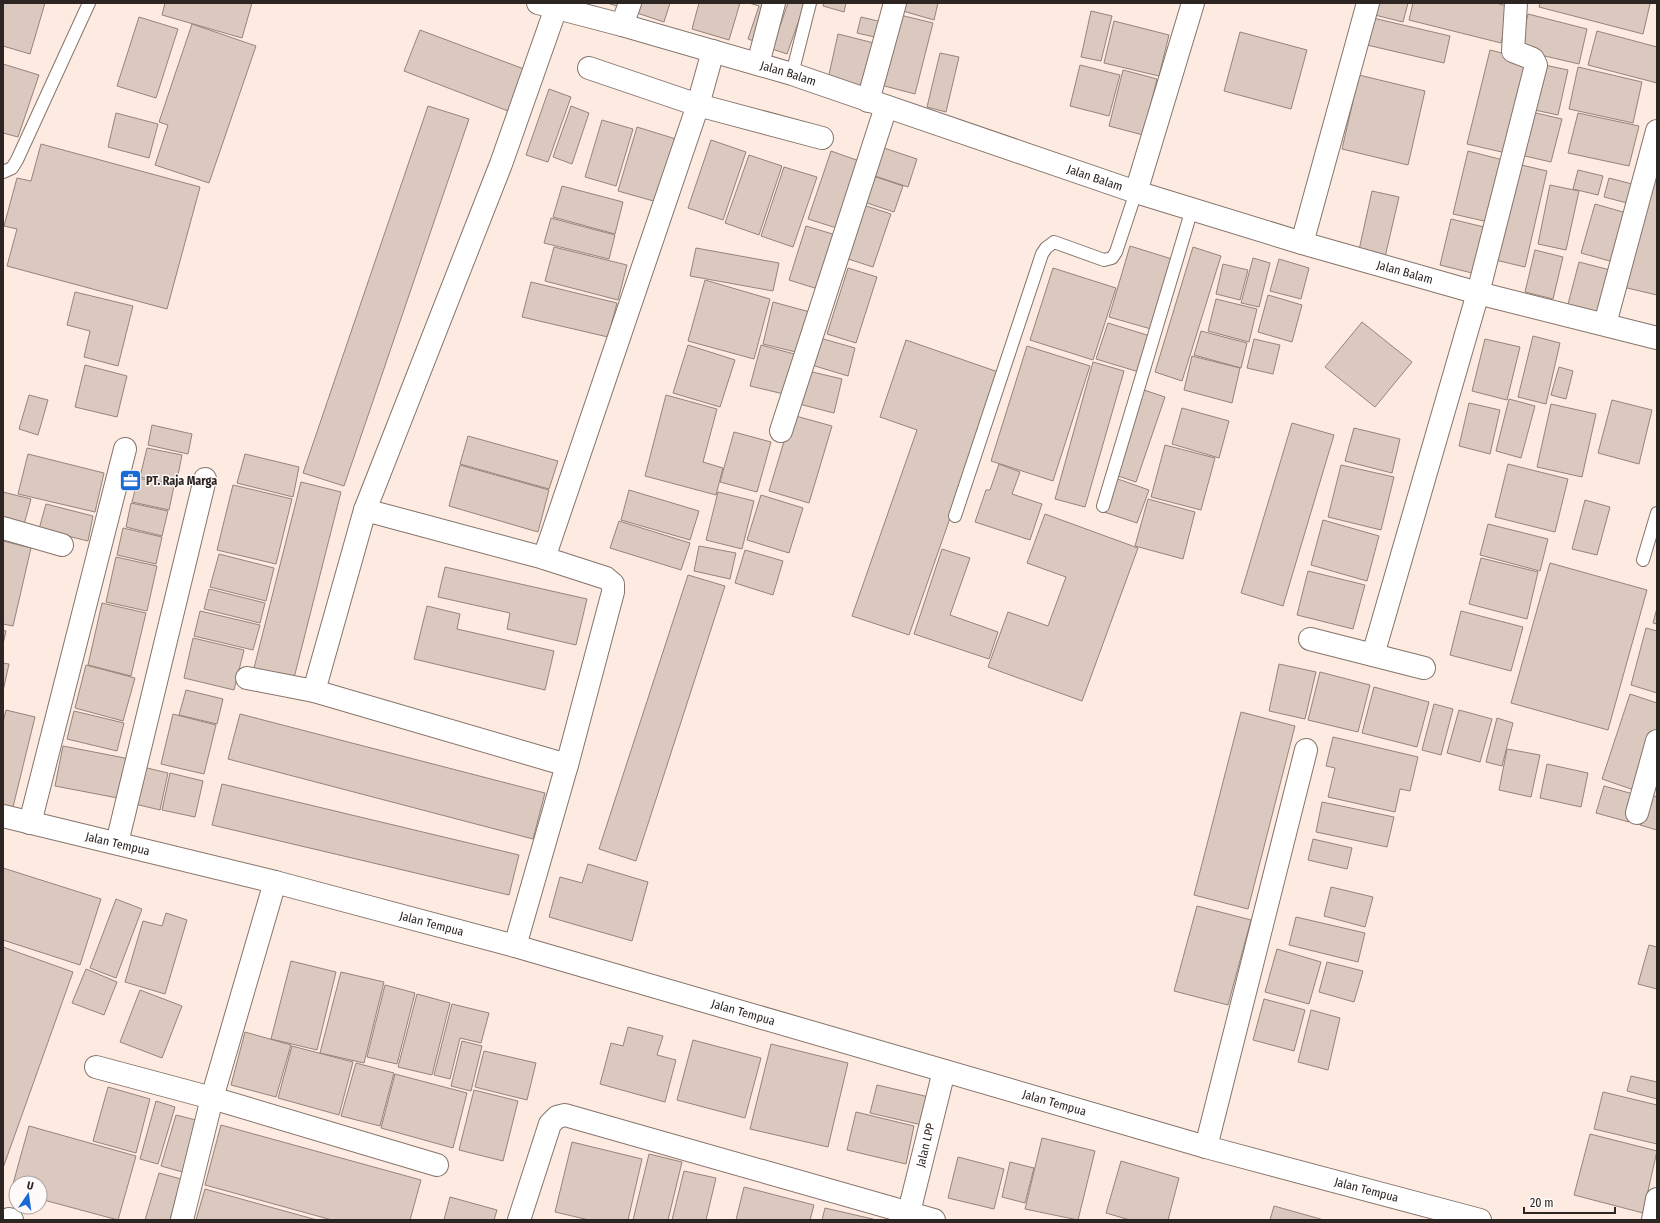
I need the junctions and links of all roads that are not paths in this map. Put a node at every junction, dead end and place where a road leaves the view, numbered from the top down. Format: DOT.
graph roads {
  1 [pos="89,3"];
  2 [pos="630,3"];
  3 [pos="774,3"];
  4 [pos="810,3"];
  5 [pos="895,3"];
  6 [pos="1193,3"];
  7 [pos="1368,3"];
  8 [pos="1516,3"];
  9 [pos="547,6"];
  10 [pos="622,25"];
  11 [pos="713,51"];
  12 [pos="758,64"];
  13 [pos="589,68"];
  14 [pos="792,74"];
  15 [pos="877,104"];
  16 [pos="698,105"];
  17 [pos="1657,131"];
  18 [pos="822,138"];
  19 [pos="3,172"];
  20 [pos="1136,192"];
  21 [pos="1192,209"];
  22 [pos="1302,243"];
  23 [pos="1478,293"];
  24 [pos="1605,324"];
  25 [pos="1657,338"];
  26 [pos="781,431"];
  27 [pos="125,449"];
  28 [pos="205,479"];
  29 [pos="1103,506"];
  30 [pos="365,510"];
  31 [pos="1657,513"];
  32 [pos="955,516"];
  33 [pos="3,528"];
  34 [pos="62,545"];
  35 [pos="544,558"];
  36 [pos="1643,560"];
  37 [pos="1310,639"];
  38 [pos="1373,655"];
  39 [pos="1424,668"];
  40 [pos="247,678"];
  41 [pos="314,691"];
  42 [pos="1657,741"];
  43 [pos="1306,750"];
  44 [pos="567,765"];
  45 [pos="1638,814"];
  46 [pos="3,816"];
  47 [pos="30,823"];
  48 [pos="117,843"];
  49 [pos="275,882"];
  50 [pos="515,946"];
  51 [pos="96,1067"];
  52 [pos="944,1071"];
  53 [pos="212,1098"];
  54 [pos="1206,1147"];
  55 [pos="437,1165"];
  56 [pos="1657,1199"];
  57 [pos="908,1217"];
  58 [pos="182,1220"];
  59 [pos="520,1220"];
  60 [pos="934,1220"];
  61 [pos="1480,1220"];
  62 [pos="1653,1220"];
  1 -- 19 [label="lane"];
  2 -- 10 [label="street"];
  3 -- 12 [label="street"];
  4 -- 14 [label="lane"];
  5 -- 15 [label="street"];
  6 -- 20 [label="street"];
  7 -- 22 [label="street"];
  8 -- 23 [label="street"];
  9 -- 10 [label="street, Jalan Balam"];
  9 -- 30 [label="street"];
  10 -- 11 [label="street, Jalan Balam"];
  11 -- 12 [label="street, Jalan Balam"];
  11 -- 16 [label="street"];
  12 -- 14 [label="street, Jalan Balam"];
  13 -- 16 [label="street"];
  14 -- 15 [label="street, Jalan Balam"];
  15 -- 20 [label="street, Jalan Balam"];
  15 -- 26 [label="street"];
  16 -- 18 [label="street"];
  16 -- 35 [label="street"];
  17 -- 24 [label="street"];
  20 -- 21 [label="street, Jalan Balam"];
  20 -- 32 [label="lane"];
  21 -- 22 [label="street, Jalan Balam"];
  21 -- 29 [label="lane"];
  22 -- 23 [label="street, Jalan Balam"];
  23 -- 24 [label="street, Jalan Balam"];
  23 -- 38 [label="street"];
  24 -- 25 [label="street, Jalan Balam"];
  27 -- 47 [label="street"];
  28 -- 48 [label="street"];
  30 -- 35 [label="street"];
  30 -- 41 [label="street"];
  31 -- 36 [label="lane"];
  33 -- 34 [label="street"];
  35 -- 44 [label="street"];
  37 -- 38 [label="street"];
  38 -- 39 [label="street"];
  40 -- 41 [label="street"];
  41 -- 44 [label="street"];
  42 -- 45 [label="street"];
  43 -- 54 [label="street"];
  44 -- 50 [label="street"];
  46 -- 47 [label="street, Jalan Tempua"];
  47 -- 48 [label="street, Jalan Tempua"];
  48 -- 49 [label="street, Jalan Tempua"];
  49 -- 50 [label="street, Jalan Tempua"];
  49 -- 53 [label="street"];
  50 -- 52 [label="street, Jalan Tempua"];
  51 -- 53 [label="street"];
  52 -- 54 [label="street, Jalan Tempua"];
  52 -- 57 [label="street, Jalan LPP"];
  53 -- 55 [label="street"];
  53 -- 58 [label="street"];
  54 -- 61 [label="street, Jalan Tempua"];
  56 -- 62 [label="street"];
  57 -- 59 [label="street"];
  57 -- 60 [label="street"];
}
